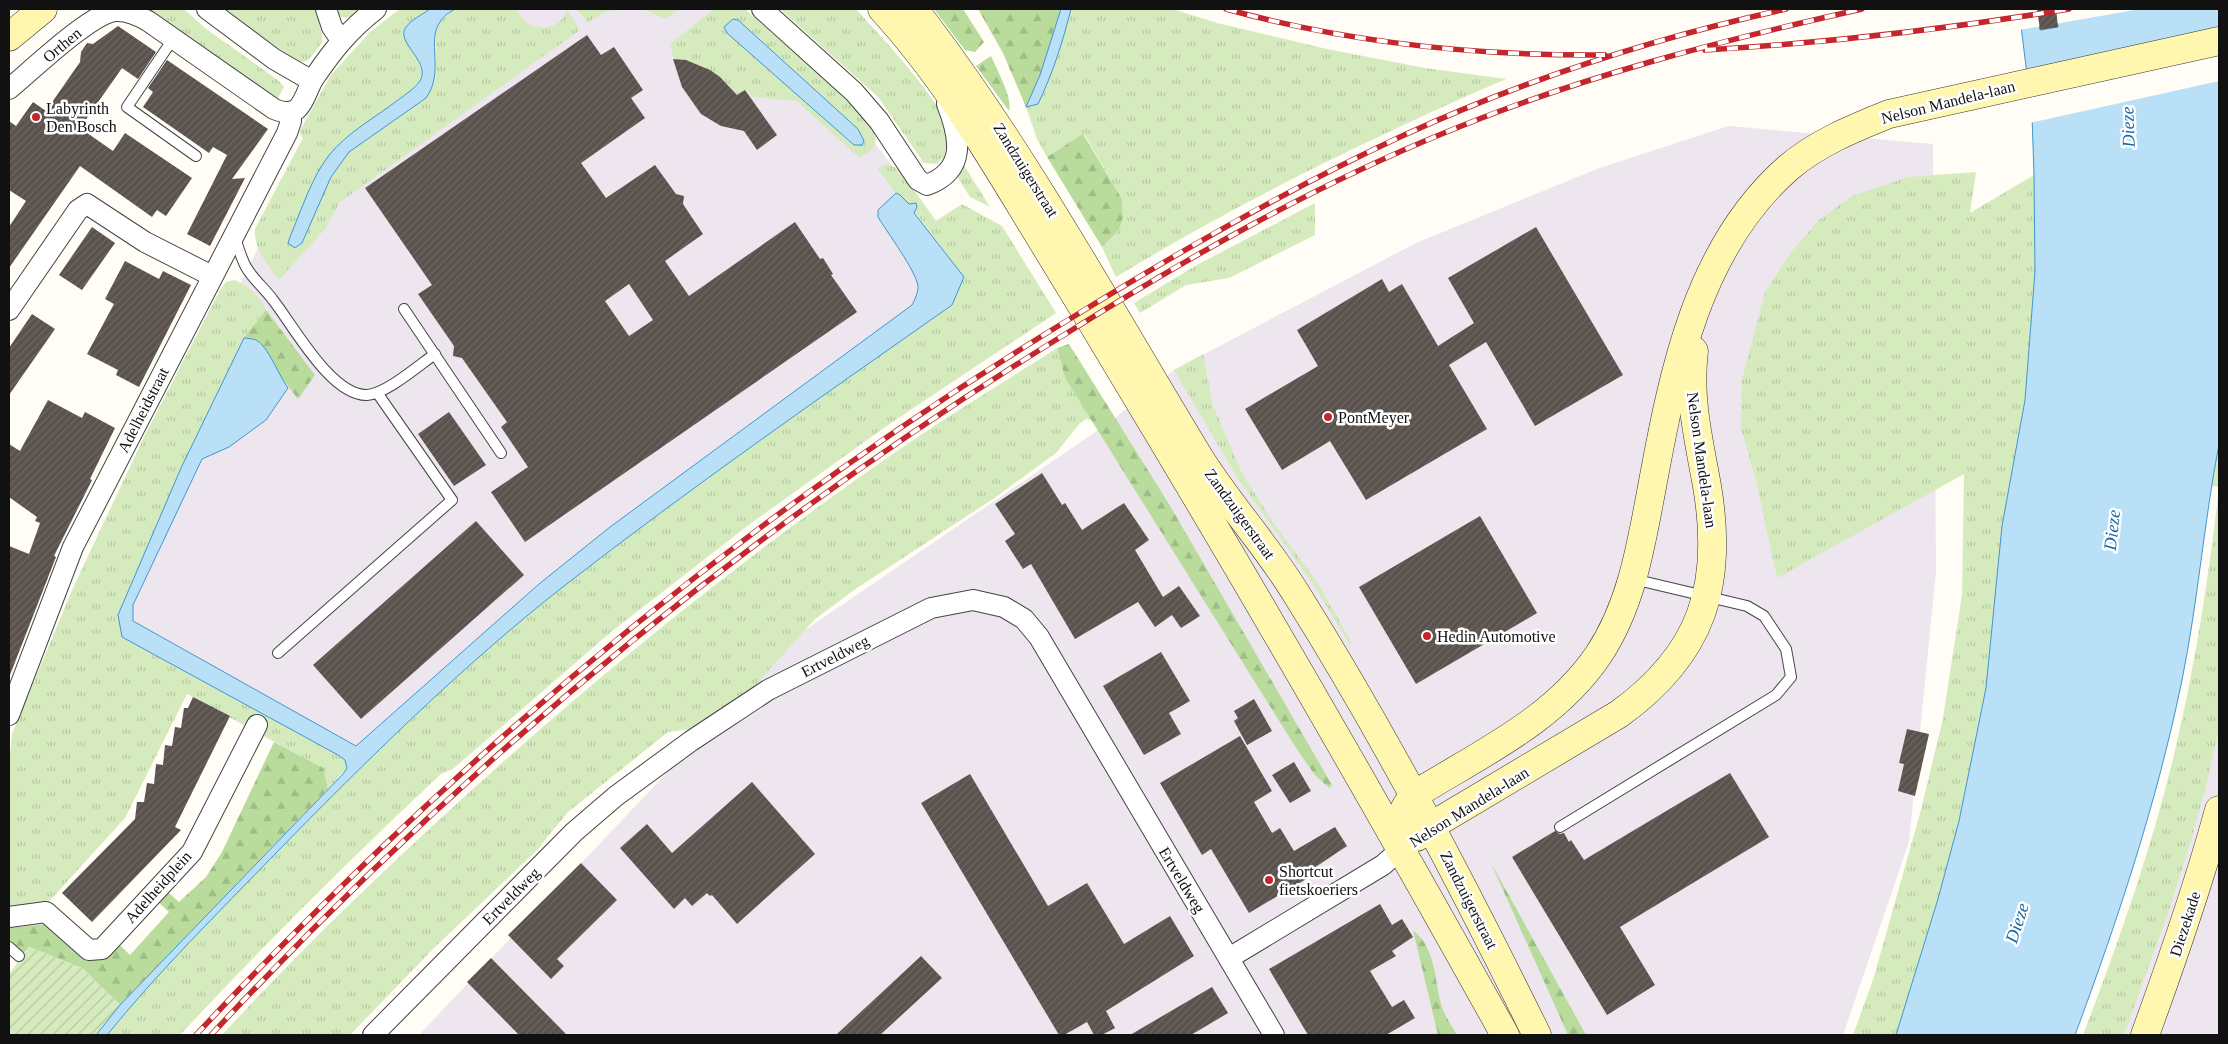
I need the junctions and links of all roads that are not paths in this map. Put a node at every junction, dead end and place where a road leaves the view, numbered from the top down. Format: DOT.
graph roads {
  1 [pos="43,9"];
  2 [pos="207,9"];
  3 [pos="326,9"];
  4 [pos="376,9"];
  5 [pos="762,9"];
  6 [pos="882,9"];
  7 [pos="914,9"];
  8 [pos="9,36"];
  9 [pos="173,39"];
  10 [pos="341,40"];
  11 [pos="2219,42"];
  12 [pos="936,73"];
  13 [pos="312,81"];
  14 [pos="9,89"];
  15 [pos="290,112"];
  16 [pos="196,156"];
  17 [pos="234,234"];
  18 [pos="212,276"];
  19 [pos="1700,303"];
  20 [pos="404,309"];
  21 [pos="9,310"];
  22 [pos="434,354"];
  23 [pos="378,394"];
  24 [pos="501,453"];
  25 [pos="1633,578"];
  26 [pos="1707,597"];
  27 [pos="278,652"];
  28 [pos="9,715"];
  29 [pos="257,725"];
  30 [pos="1414,794"];
  31 [pos="2219,810"];
  32 [pos="1431,826"];
  33 [pos="1560,827"];
  34 [pos="1400,850"];
  35 [pos="9,917"];
  36 [pos="9,947"];
  37 [pos="19,956"];
  38 [pos="1229,958"];
  39 [pos="374,1035"];
  40 [pos="1274,1035"];
  41 [pos="1504,1035"];
  42 [pos="1537,1035"];
  43 [pos="2145,1035"];
  1 -- 8 [label="main road"];
  2 -- 13 [label="street"];
  3 -- 10 [label="street"];
  4 -- 10 [label="street"];
  5 -- 12 [label="street"];
  6 -- 12 [label="main road, Zandzuigerstraat"];
  7 -- 30 [label="main road, Zandzuigerstraat"];
  9 -- 14 [label="street, Orthen"];
  9 -- 15 [label="street, Orthen"];
  9 -- 16 [label="lane"];
  10 -- 13 [label="street"];
  11 -- 19 [label="main road, Nelson Mandela-laan"];
  12 -- 34 [label="main road, Zandzuigerstraat"];
  13 -- 15 [label="street"];
  15 -- 17 [label="street, Adelheidstraat"];
  17 -- 18 [label="street, Adelheidstraat"];
  17 -- 23 [label="lane"];
  18 -- 21 [label="street"];
  18 -- 28 [label="street, Adelheidstraat"];
  19 -- 25 [label="main road, Nelson Mandela-laan"];
  19 -- 26 [label="main road, Nelson Mandela-laan"];
  20 -- 22 [label="lane"];
  22 -- 23 [label="lane"];
  22 -- 24 [label="lane"];
  23 -- 27 [label="lane"];
  25 -- 26 [label="lane"];
  25 -- 30 [label="main road, Nelson Mandela-laan"];
  26 -- 32 [label="main road, Nelson Mandela-laan"];
  26 -- 33 [label="lane"];
  29 -- 35 [label="street, Adelheidplein"];
  30 -- 32 [label="main road, Zandzuigerstraat"];
  30 -- 34 [label="main road, Nelson Mandela-laan"];
  31 -- 43 [label="main road, Diezekade"];
  32 -- 34 [label="main road, Nelson Mandela-laan"];
  32 -- 42 [label="main road, Zandzuigerstraat"];
  34 -- 38 [label="street"];
  34 -- 41 [label="main road, Zandzuigerstraat"];
  36 -- 37 [label="lane"];
  38 -- 39 [label="street, Ertveldweg"];
  38 -- 40 [label="street, Ertveldweg"];
}
